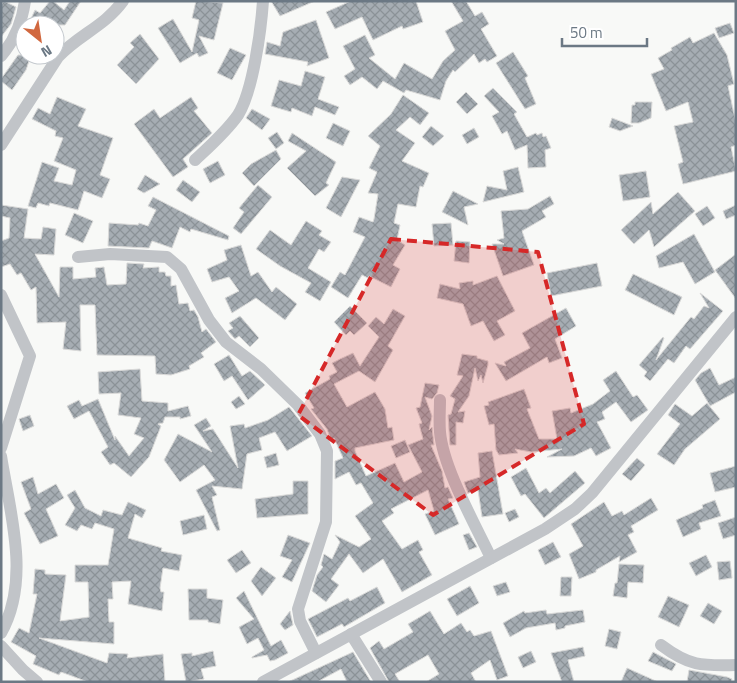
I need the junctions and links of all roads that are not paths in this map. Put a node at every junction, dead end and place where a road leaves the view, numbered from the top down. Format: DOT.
graph roads {
  1 [pos="25,1"];
  2 [pos="123,1"];
  3 [pos="263,1"];
  4 [pos="1,56"];
  5 [pos="1,145"];
  6 [pos="195,160"];
  7 [pos="78,257"];
  8 [pos="1,295"];
  9 [pos="736,317"];
  10 [pos="440,400"];
  11 [pos="1,448"];
  12 [pos="1,456"];
  13 [pos="491,558"];
  14 [pos="1,633"];
  15 [pos="351,634"];
  16 [pos="660,645"];
  17 [pos="1,646"];
  18 [pos="316,653"];
  19 [pos="736,665"];
  20 [pos="37,682"];
  21 [pos="262,682"];
  22 [pos="381,682"];
  1 -- 4 [label="street"];
  2 -- 5 [label="street"];
  3 -- 6 [label="street"];
  7 -- 18 [label="street"];
  8 -- 11 [label="street"];
  9 -- 13 [label="street"];
  10 -- 13 [label="street"];
  12 -- 14 [label="street"];
  13 -- 15 [label="street"];
  15 -- 18 [label="street"];
  15 -- 22 [label="street"];
  16 -- 19 [label="street"];
  17 -- 20 [label="street"];
  18 -- 21 [label="street"];
}
